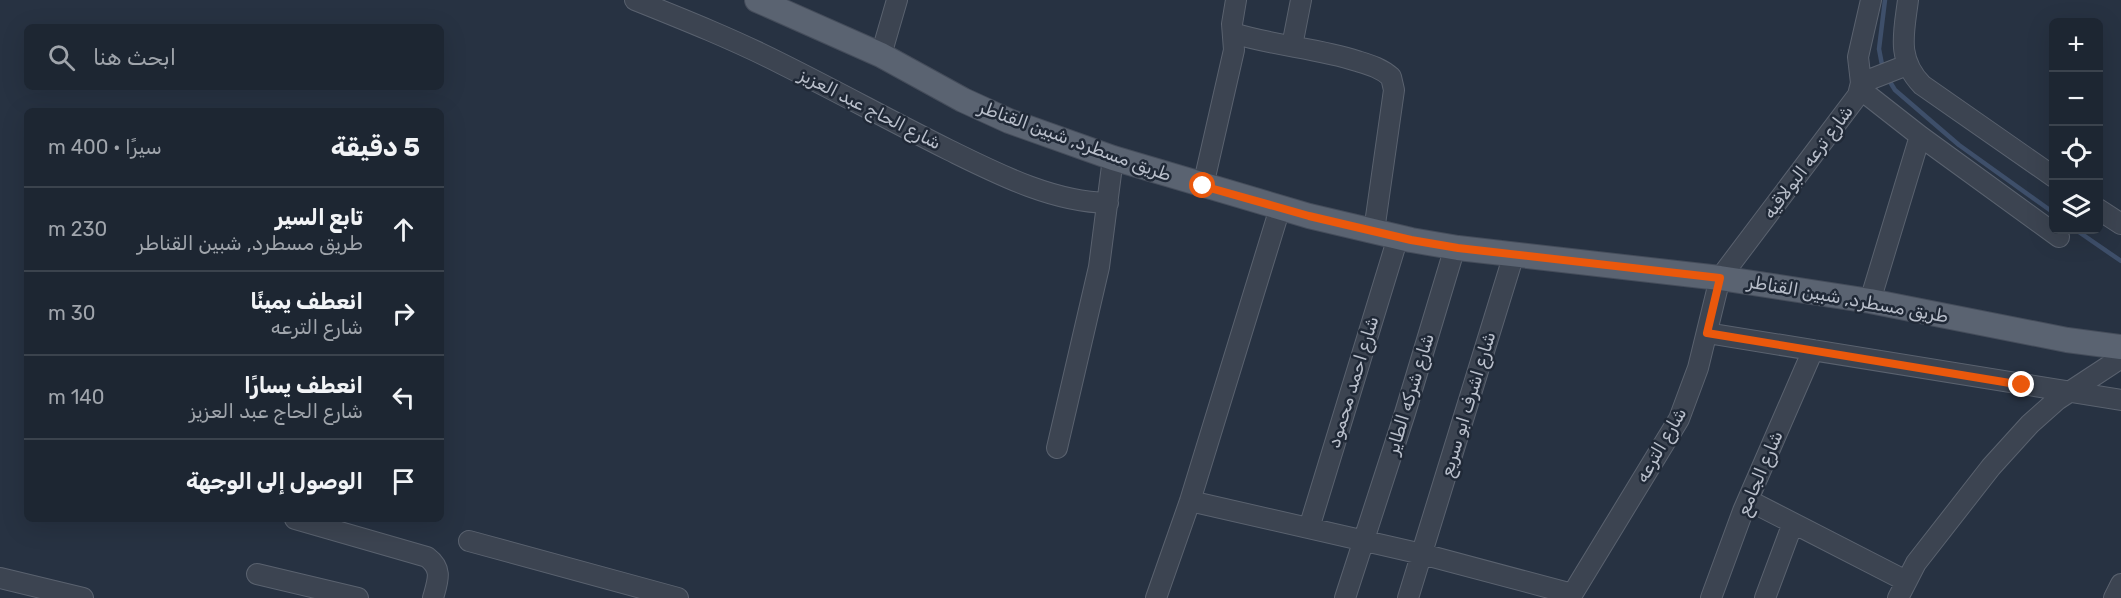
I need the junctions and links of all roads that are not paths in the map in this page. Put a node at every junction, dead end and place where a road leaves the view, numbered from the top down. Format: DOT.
graph roads {
  1 [pos="635,0"];
  2 [pos="756,0"];
  3 [pos="897,0"];
  4 [pos="1236,0"];
  5 [pos="1301,0"];
  6 [pos="1871,0"];
  7 [pos="1908,0"];
  8 [pos="1233,33"];
  9 [pos="1292,46"];
  10 [pos="880,55"];
  11 [pos="1903,67"];
  12 [pos="1864,84"];
  13 [pos="1920,136"];
  14 [pos="1113,163"];
  15 [pos="2049,174"];
  16 [pos="1203,186"];
  17 [pos="1108,198"];
  18 [pos="1280,208"];
  19 [pos="2103,212"];
  20 [pos="2121,225"];
  21 [pos="1374,231"];
  22 [pos="1398,237"];
  23 [pos="2059,237"];
  24 [pos="1455,247"];
  25 [pos="1514,254"];
  26 [pos="1718,285"];
  27 [pos="1870,301"];
  28 [pos="1708,326"];
  29 [pos="2121,347"];
  30 [pos="1813,350"];
  31 [pos="2121,358"];
  32 [pos="2069,391"];
  33 [pos="2121,400"];
  34 [pos="1057,448"];
  35 [pos="1748,500"];
  36 [pos="1190,501"];
  37 [pos="305,522"];
  38 [pos="1793,523"];
  39 [pos="1309,528"];
  40 [pos="469,540"];
  41 [pos="1364,540"];
  42 [pos="1422,554"];
  43 [pos="257,574"];
  44 [pos="3,579"];
  45 [pos="2121,584"];
  46 [pos="1902,589"];
  47 [pos="1571,596"];
  48 [pos="18,598"];
  49 [pos="83,598"];
  50 [pos="358,598"];
  51 [pos="434,598"];
  52 [pos="678,598"];
  53 [pos="1156,598"];
  54 [pos="1345,598"];
  55 [pos="1408,598"];
  56 [pos="1711,598"];
  57 [pos="1765,598"];
  58 [pos="2114,598"];
  1 -- 17 [label="street, شارع الحاج عبد العزيز"];
  2 -- 10 [label="main road, طريق مسطرد, شبين القناطر"];
  3 -- 10 [label="street"];
  4 -- 8 [label="street"];
  5 -- 9 [label="street"];
  6 -- 12 [label="street, شارع ترعه البولاقيه"];
  7 -- 11 [label="street"];
  8 -- 9 [label="street"];
  8 -- 16 [label="street"];
  9 -- 21 [label="street"];
  10 -- 14 [label="main road, طريق مسطرد, شبين القناطر"];
  11 -- 12 [label="street"];
  11 -- 15 [label="street"];
  12 -- 13 [label="street"];
  12 -- 26 [label="street, شارع ترعه البولاقيه"];
  13 -- 23 [label="street"];
  13 -- 27 [label="street"];
  14 -- 16 [label="main road, طريق مسطرد, شبين القناطر"];
  14 -- 17 [label="street"];
  16 -- 18 [label="main road, طريق مسطرد, شبين القناطر"];
  17 -- 34 [label="street"];
  18 -- 21 [label="main road, طريق مسطرد, شبين القناطر"];
  18 -- 36 [label="street"];
  19 -- 20 [label="street"];
  21 -- 22 [label="main road, طريق مسطرد, شبين القناطر"];
  22 -- 24 [label="main road, طريق مسطرد, شبين القناطر"];
  22 -- 39 [label="street, شارع احمد محمود"];
  24 -- 25 [label="main road, طريق مسطرد, شبين القناطر"];
  24 -- 41 [label="street, شارع شركه الطاير"];
  25 -- 26 [label="main road, طريق مسطرد, شبين القناطر"];
  25 -- 42 [label="street, شارع اشرف ابو سريع"];
  26 -- 27 [label="main road, طريق مسطرد, شبين القناطر"];
  26 -- 28 [label="street, شارع الترعه"];
  27 -- 29 [label="main road, طريق مسطرد, شبين القناطر"];
  28 -- 30 [label="street"];
  28 -- 47 [label="street, شارع الترعه"];
  30 -- 32 [label="street"];
  30 -- 35 [label="street, شارع الجامع"];
  31 -- 32 [label="street"];
  32 -- 33 [label="street"];
  32 -- 46 [label="street"];
  35 -- 38 [label="street"];
  35 -- 56 [label="street, شارع الجامع"];
  36 -- 39 [label="street"];
  36 -- 53 [label="street"];
  37 -- 51 [label="street"];
  38 -- 46 [label="street"];
  38 -- 57 [label="street"];
  39 -- 41 [label="street"];
  40 -- 52 [label="street"];
  41 -- 42 [label="street"];
  41 -- 54 [label="street, شارع شركه الطاير"];
  42 -- 47 [label="street"];
  42 -- 55 [label="street, شارع اشرف ابو سريع"];
  43 -- 50 [label="street"];
  44 -- 48 [label="street"];
  44 -- 49 [label="street"];
  45 -- 58 [label="street"];
}
